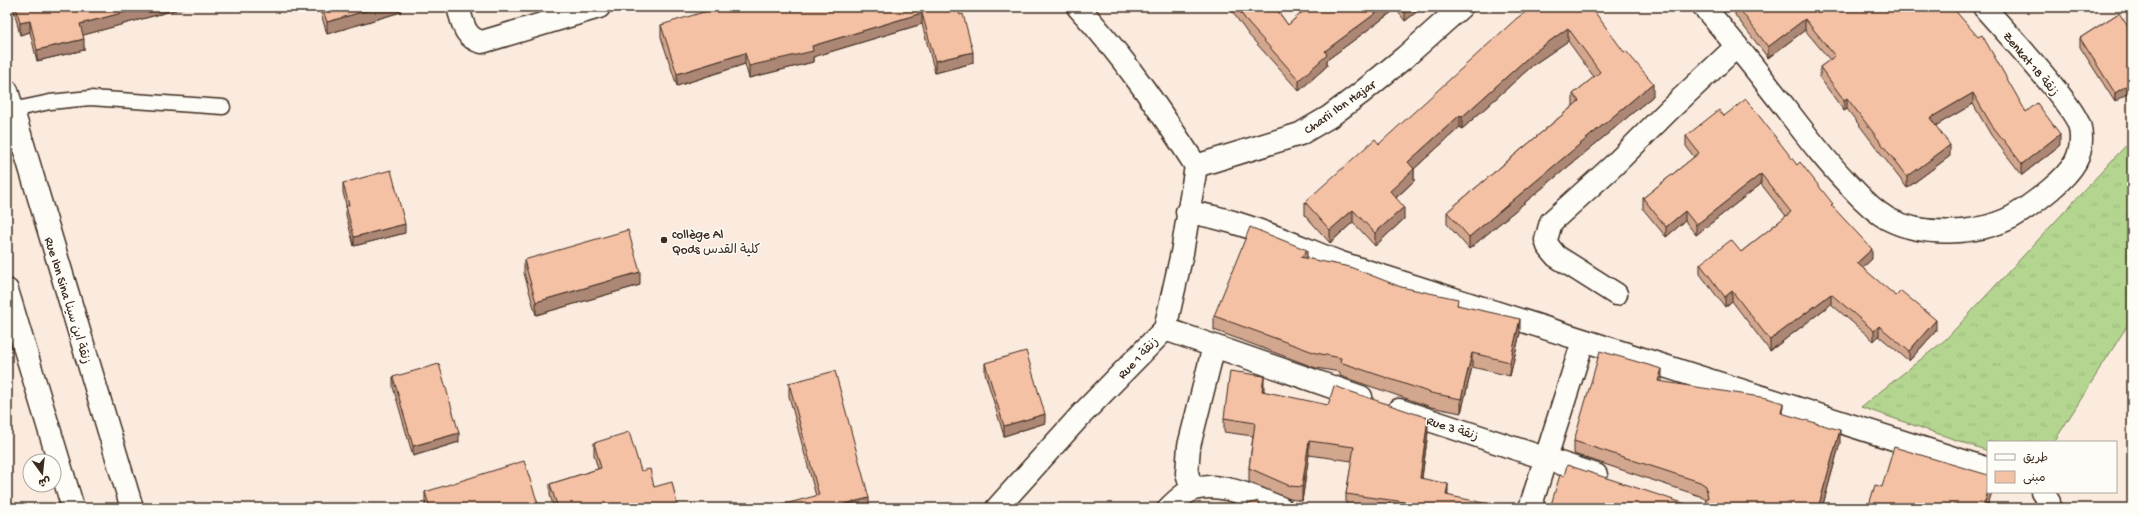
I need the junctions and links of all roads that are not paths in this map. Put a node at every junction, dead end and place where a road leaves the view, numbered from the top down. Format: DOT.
graph roads {
  1 [pos="458,7"];
  2 [pos="599,7"];
  3 [pos="1461,7"];
  4 [pos="1704,7"];
  5 [pos="1984,7"];
  6 [pos="1091,11"];
  7 [pos="1737,46"];
  8 [pos="9,104"];
  9 [pos="223,107"];
  10 [pos="1196,166"];
  11 [pos="1187,212"];
  12 [pos="7,290"];
  13 [pos="1616,294"];
  14 [pos="1165,329"];
  15 [pos="1583,341"];
  16 [pos="1214,346"];
  17 [pos="1546,458"];
  18 [pos="1987,469"];
  19 [pos="1614,481"];
  20 [pos="1192,489"];
  21 [pos="2043,493"];
  22 [pos="73,508"];
  23 [pos="132,508"];
  24 [pos="997,508"];
  25 [pos="1169,508"];
  26 [pos="1281,508"];
  27 [pos="1530,508"];
  28 [pos="2049,508"];
  1 -- 2 [label="street"];
  3 -- 10 [label="street, Charii Ibn Hajar"];
  4 -- 7 [label="street, Zenkat 18 زنقة"];
  5 -- 7 [label="street, Zenkat 18 زنقة"];
  6 -- 10 [label="street"];
  7 -- 13 [label="street"];
  8 -- 9 [label="lane"];
  8 -- 23 [label="street, Rue Ibn Sina زنقة ابن سينا"];
  10 -- 11 [label="street, Rue 1 زنقة"];
  11 -- 14 [label="street, Rue 1 زنقة"];
  11 -- 15 [label="street"];
  12 -- 22 [label="street"];
  14 -- 16 [label="street, Rue 3 زنقة"];
  14 -- 24 [label="street, Rue 1 زنقة"];
  15 -- 17 [label="street"];
  15 -- 18 [label="street"];
  16 -- 17 [label="street, Rue 3 زنقة"];
  16 -- 20 [label="street"];
  17 -- 19 [label="street, Rue 3 زنقة"];
  17 -- 27 [label="street"];
  20 -- 25 [label="street"];
  20 -- 26 [label="street"];
  21 -- 28 [label="street"];
}
